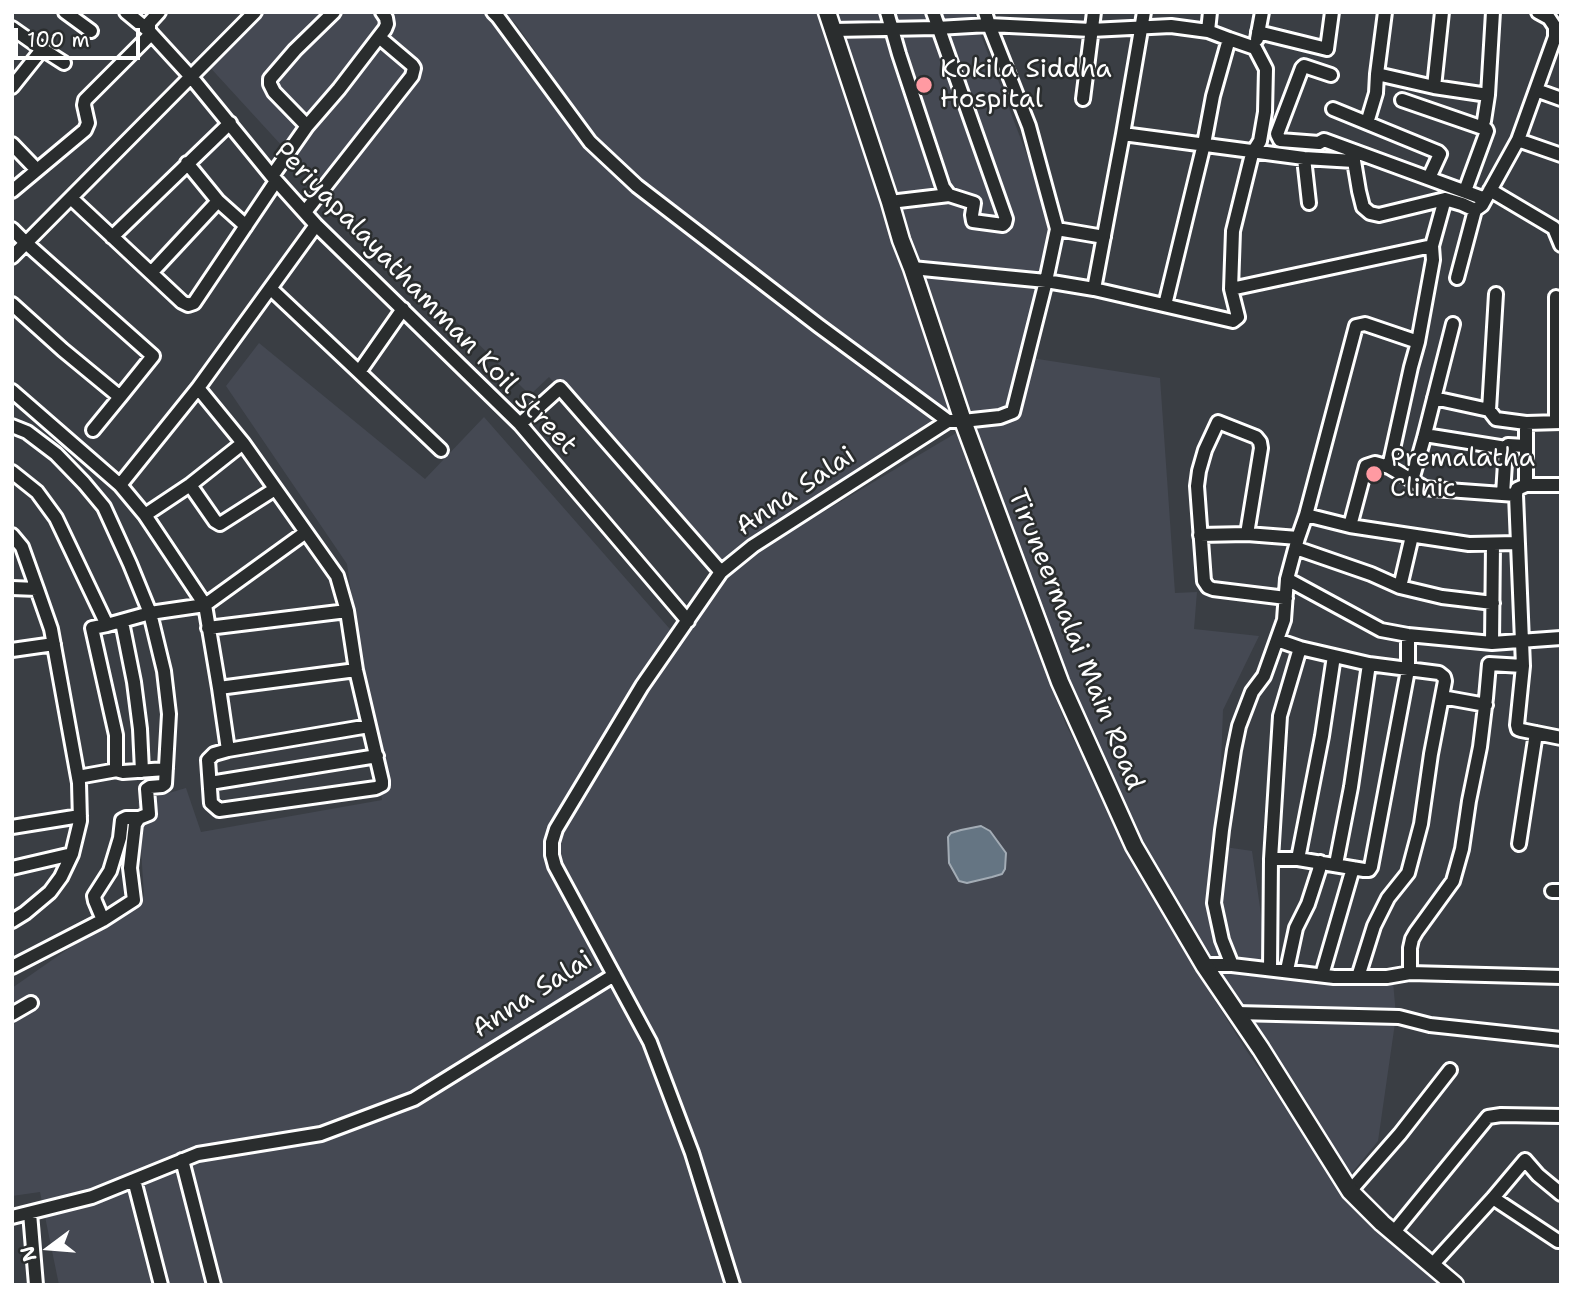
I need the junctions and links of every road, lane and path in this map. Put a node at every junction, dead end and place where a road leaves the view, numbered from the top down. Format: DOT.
graph roads {
  1 [pos="65,12"];
  2 [pos="126,12"];
  3 [pos="159,12"];
  4 [pos="255,12"];
  5 [pos="334,12"];
  6 [pos="382,12"];
  7 [pos="493,12"];
  8 [pos="827,12"];
  9 [pos="887,12"];
  10 [pos="933,12"];
  11 [pos="1094,12"];
  12 [pos="1144,12"];
  13 [pos="1210,12"];
  14 [pos="1262,12"];
  15 [pos="1332,12"];
  16 [pos="1385,12"];
  17 [pos="1443,12"];
  18 [pos="1493,12"];
  19 [pos="1550,16"];
  20 [pos="987,19"];
  21 [pos="1141,27"];
  22 [pos="12,28"];
  23 [pos="937,28"];
  24 [pos="892,29"];
  25 [pos="149,30"];
  26 [pos="833,30"];
  27 [pos="1091,30"];
  28 [pos="91,31"];
  29 [pos="1208,31"];
  30 [pos="1258,32"];
  31 [pos="379,37"];
  32 [pos="1229,38"];
  33 [pos="39,47"];
  34 [pos="1255,48"];
  35 [pos="64,63"];
  36 [pos="1377,74"];
  37 [pos="1331,75"];
  38 [pos="192,78"];
  39 [pos="12,87"];
  40 [pos="1434,87"];
  41 [pos="1536,90"];
  42 [pos="1488,95"];
  43 [pos="1083,99"];
  44 [pos="1561,99"];
  45 [pos="1402,100"];
  46 [pos="1333,109"];
  47 [pos="1484,121"];
  48 [pos="1367,123"];
  49 [pos="230,124"];
  50 [pos="307,127"];
  51 [pos="1124,134"];
  52 [pos="1518,140"];
  53 [pos="12,144"];
  54 [pos="1204,144"];
  55 [pos="1255,150"];
  56 [pos="1561,155"];
  57 [pos="1304,158"];
  58 [pos="187,163"];
  59 [pos="37,170"];
  60 [pos="274,178"];
  61 [pos="1429,178"];
  62 [pos="12,191"];
  63 [pos="1465,191"];
  64 [pos="1488,194"];
  65 [pos="949,195"];
  66 [pos="71,198"];
  67 [pos="1445,199"];
  68 [pos="218,201"];
  69 [pos="890,202"];
  70 [pos="1309,203"];
  71 [pos="1475,211"];
  72 [pos="305,212"];
  73 [pos="316,225"];
  74 [pos="246,226"];
  75 [pos="12,229"];
  76 [pos="1058,229"];
  77 [pos="112,237"];
  78 [pos="1104,237"];
  79 [pos="26,243"];
  80 [pos="1561,245"];
  81 [pos="1432,246"];
  82 [pos="12,257"];
  83 [pos="912,268"];
  84 [pos="151,274"];
  85 [pos="1458,278"];
  86 [pos="1046,281"];
  87 [pos="271,289"];
  88 [pos="1094,289"];
  89 [pos="1231,289"];
  90 [pos="1496,294"];
  91 [pos="1556,297"];
  92 [pos="12,304"];
  93 [pos="1165,304"];
  94 [pos="403,309"];
  95 [pos="1453,324"];
  96 [pos="1418,342"];
  97 [pos="359,372"];
  98 [pos="198,388"];
  99 [pos="12,391"];
  100 [pos="120,397"];
  101 [pos="1434,398"];
  102 [pos="1489,410"];
  103 [pos="955,421"];
  104 [pos="1558,422"];
  105 [pos="1526,423"];
  106 [pos="520,424"];
  107 [pos="12,426"];
  108 [pos="93,430"];
  109 [pos="1425,435"];
  110 [pos="243,443"];
  111 [pos="1525,446"];
  112 [pos="1506,448"];
  113 [pos="441,450"];
  114 [pos="100,467"];
  115 [pos="1389,467"];
  116 [pos="12,472"];
  117 [pos="1412,480"];
  118 [pos="84,483"];
  119 [pos="120,485"];
  120 [pos="190,485"];
  121 [pos="1526,485"];
  122 [pos="1561,485"];
  123 [pos="275,489"];
  124 [pos="1509,495"];
  125 [pos="145,515"];
  126 [pos="1306,515"];
  127 [pos="1350,526"];
  128 [pos="306,532"];
  129 [pos="1247,534"];
  130 [pos="12,535"];
  131 [pos="1200,535"];
  132 [pos="1412,536"];
  133 [pos="1297,543"];
  134 [pos="1517,543"];
  135 [pos="1493,544"];
  136 [pos="721,572"];
  137 [pos="1287,579"];
  138 [pos="1400,587"];
  139 [pos="12,588"];
  140 [pos="37,589"];
  141 [pos="1286,597"];
  142 [pos="1493,603"];
  143 [pos="205,605"];
  144 [pos="347,611"];
  145 [pos="150,613"];
  146 [pos="688,621"];
  147 [pos="122,622"];
  148 [pos="107,625"];
  149 [pos="208,628"];
  150 [pos="1408,635"];
  151 [pos="1561,638"];
  152 [pos="1277,640"];
  153 [pos="1522,640"];
  154 [pos="1492,643"];
  155 [pos="54,644"];
  156 [pos="1300,648"];
  157 [pos="12,650"];
  158 [pos="1334,656"];
  159 [pos="1369,664"];
  160 [pos="1523,666"];
  161 [pos="356,670"];
  162 [pos="1408,670"];
  163 [pos="219,688"];
  164 [pos="1442,697"];
  165 [pos="1486,705"];
  166 [pos="369,726"];
  167 [pos="1536,733"];
  168 [pos="1561,738"];
  169 [pos="228,750"];
  170 [pos="377,756"];
  171 [pos="166,769"];
  172 [pos="117,770"];
  173 [pos="142,771"];
  174 [pos="78,778"];
  175 [pos="210,783"];
  176 [pos="80,816"];
  177 [pos="139,818"];
  178 [pos="12,827"];
  179 [pos="1519,844"];
  180 [pos="72,854"];
  181 [pos="1271,859"];
  182 [pos="1298,859"];
  183 [pos="1320,862"];
  184 [pos="1336,864"];
  185 [pos="12,868"];
  186 [pos="1353,868"];
  187 [pos="103,920"];
  188 [pos="12,921"];
  189 [pos="1204,965"];
  190 [pos="1233,965"];
  191 [pos="12,967"];
  192 [pos="1270,969"];
  193 [pos="1287,970"];
  194 [pos="1410,973"];
  195 [pos="614,975"];
  196 [pos="1322,975"];
  197 [pos="1357,977"];
  198 [pos="1561,978"];
  199 [pos="31,1003"];
  200 [pos="1236,1013"];
  201 [pos="12,1014"];
  202 [pos="1561,1039"];
  203 [pos="1450,1070"];
  204 [pos="1561,1116"];
  205 [pos="181,1160"];
  206 [pos="134,1180"];
  207 [pos="1350,1191"];
  208 [pos="1561,1194"];
  209 [pos="1493,1198"];
  210 [pos="30,1213"];
  211 [pos="12,1216"];
  212 [pos="1394,1232"];
  213 [pos="1558,1241"];
  214 [pos="1433,1265"];
  215 [pos="36,1285"];
  216 [pos="161,1285"];
  217 [pos="214,1285"];
  218 [pos="733,1285"];
  219 [pos="1455,1285"];
  1 -- 28 [label="street"];
  2 -- 25 [label="street, Periyapalayathamman Koil Street"];
  3 -- 25 [label="street"];
  4 -- 38 [label="street"];
  5 -- 50 [label="street"];
  6 -- 31 [label="street"];
  7 -- 103 [label="street"];
  8 -- 26 [label="main road, Tiruneermalai Main Road"];
  9 -- 24 [label="street"];
  10 -- 23 [label="street"];
  11 -- 27 [label="street"];
  12 -- 21 [label="street"];
  13 -- 29 [label="street"];
  14 -- 30 [label="street"];
  15 -- 30 [label="street"];
  16 -- 36 [label="street"];
  17 -- 40 [label="street"];
  18 -- 42 [label="street"];
  19 -- 41 [label="street"];
  20 -- 23 [label="street"];
  20 -- 27 [label="street"];
  20 -- 76 [label="street"];
  21 -- 27 [label="street"];
  21 -- 29 [label="street"];
  21 -- 51 [label="street"];
  22 -- 33 [label="street"];
  23 -- 24 [label="street"];
  23 -- 65 [label="street"];
  24 -- 26 [label="street"];
  24 -- 65 [label="street"];
  25 -- 38 [label="street, Periyapalayathamman Koil Street"];
  25 -- 59 [label="street"];
  26 -- 69 [label="main road, Tiruneermalai Main Road"];
  27 -- 43 [label="street"];
  29 -- 32 [label="street"];
  30 -- 34 [label="street"];
  31 -- 50 [label="street"];
  31 -- 72 [label="street"];
  32 -- 34 [label="street"];
  32 -- 54 [label="street"];
  33 -- 35 [label="street"];
  33 -- 39 [label="street"];
  34 -- 55 [label="street"];
  36 -- 40 [label="street"];
  36 -- 48 [label="street"];
  37 -- 61 [label="street"];
  38 -- 49 [label="street, Periyapalayathamman Koil Street"];
  38 -- 66 [label="street"];
  40 -- 42 [label="street"];
  41 -- 44 [label="street"];
  41 -- 52 [label="street"];
  42 -- 47 [label="street"];
  45 -- 63 [label="street"];
  46 -- 48 [label="street"];
  48 -- 61 [label="street"];
  49 -- 58 [label="street"];
  49 -- 60 [label="street, Periyapalayathamman Koil Street"];
  50 -- 60 [label="street"];
  51 -- 54 [label="street"];
  51 -- 78 [label="street"];
  52 -- 56 [label="street"];
  52 -- 64 [label="street"];
  53 -- 59 [label="street"];
  54 -- 55 [label="street"];
  54 -- 93 [label="street"];
  55 -- 57 [label="street"];
  55 -- 89 [label="street"];
  57 -- 67 [label="street"];
  57 -- 70 [label="street"];
  58 -- 68 [label="street"];
  58 -- 77 [label="street"];
  59 -- 62 [label="street"];
  60 -- 72 [label="street, Periyapalayathamman Koil Street"];
  60 -- 74 [label="street"];
  61 -- 63 [label="street"];
  63 -- 64 [label="street"];
  64 -- 71 [label="street"];
  64 -- 80 [label="street"];
  65 -- 69 [label="street"];
  66 -- 77 [label="street"];
  66 -- 79 [label="street"];
  67 -- 71 [label="street"];
  67 -- 81 [label="street"];
  68 -- 74 [label="street"];
  68 -- 84 [label="street"];
  69 -- 83 [label="main road, Tiruneermalai Main Road"];
  71 -- 85 [label="street"];
  72 -- 73 [label="street, Periyapalayathamman Koil Street"];
  73 -- 87 [label="street"];
  73 -- 94 [label="street, Periyapalayathamman Koil Street"];
  74 -- 84 [label="street"];
  75 -- 79 [label="street"];
  76 -- 78 [label="street"];
  76 -- 86 [label="street"];
  77 -- 84 [label="street"];
  78 -- 88 [label="street"];
  79 -- 82 [label="street"];
  79 -- 100 [label="street"];
  81 -- 89 [label="street"];
  81 -- 96 [label="street"];
  83 -- 86 [label="street"];
  83 -- 103 [label="main road, Tiruneermalai Main Road"];
  86 -- 88 [label="street"];
  86 -- 103 [label="street"];
  87 -- 97 [label="street"];
  87 -- 98 [label="street"];
  88 -- 93 [label="street"];
  89 -- 93 [label="street"];
  90 -- 102 [label="street"];
  91 -- 104 [label="street"];
  92 -- 100 [label="street"];
  94 -- 97 [label="street"];
  94 -- 106 [label="street, Periyapalayathamman Koil Street"];
  95 -- 101 [label="street"];
  96 -- 115 [label="street"];
  96 -- 126 [label="street"];
  97 -- 113 [label="street"];
  98 -- 110 [label="street"];
  98 -- 119 [label="street"];
  99 -- 114 [label="street"];
  100 -- 108 [label="street"];
  101 -- 102 [label="street"];
  101 -- 109 [label="street"];
  102 -- 105 [label="street"];
  103 -- 136 [label="street, Anna Salai"];
  103 -- 189 [label="main road, Tiruneermalai Main Road"];
  104 -- 105 [label="street"];
  105 -- 111 [label="street"];
  106 -- 136 [label="street"];
  106 -- 146 [label="street, Periyapalayathamman Koil Street"];
  107 -- 118 [label="street"];
  109 -- 112 [label="street"];
  109 -- 117 [label="street"];
  110 -- 120 [label="street"];
  110 -- 123 [label="street"];
  111 -- 112 [label="street"];
  111 -- 121 [label="street"];
  112 -- 124 [label="street"];
  114 -- 118 [label="street"];
  114 -- 119 [label="street"];
  115 -- 117 [label="street"];
  115 -- 127 [label="street"];
  116 -- 148 [label="street"];
  117 -- 124 [label="street"];
  118 -- 145 [label="street"];
  119 -- 125 [label="street"];
  120 -- 123 [label="street"];
  120 -- 125 [label="street"];
  121 -- 122 [label="street"];
  121 -- 124 [label="street"];
  123 -- 128 [label="street"];
  124 -- 134 [label="street"];
  125 -- 143 [label="street"];
  126 -- 127 [label="street"];
  126 -- 133 [label="street"];
  127 -- 132 [label="street"];
  128 -- 143 [label="street"];
  128 -- 144 [label="street"];
  129 -- 131 [label="street"];
  129 -- 131 [label="street"];
  129 -- 133 [label="street"];
  130 -- 140 [label="street"];
  131 -- 141 [label="street"];
  132 -- 135 [label="street"];
  132 -- 138 [label="street"];
  133 -- 137 [label="street"];
  133 -- 138 [label="street"];
  134 -- 135 [label="street"];
  134 -- 153 [label="street"];
  135 -- 142 [label="street"];
  136 -- 146 [label="street, Anna Salai"];
  137 -- 141 [label="street"];
  137 -- 150 [label="street"];
  138 -- 142 [label="street"];
  139 -- 140 [label="street"];
  140 -- 155 [label="street"];
  141 -- 152 [label="street"];
  142 -- 154 [label="street"];
  143 -- 145 [label="street"];
  143 -- 149 [label="street"];
  144 -- 149 [label="street"];
  144 -- 161 [label="street"];
  145 -- 147 [label="street"];
  145 -- 171 [label="street"];
  146 -- 195 [label="street, Anna Salai"];
  147 -- 148 [label="street"];
  147 -- 173 [label="street"];
  148 -- 172 [label="street"];
  149 -- 163 [label="street"];
  150 -- 154 [label="street"];
  150 -- 162 [label="street"];
  151 -- 153 [label="street"];
  152 -- 156 [label="street"];
  152 -- 190 [label="street"];
  153 -- 154 [label="street"];
  153 -- 160 [label="street"];
  155 -- 157 [label="street"];
  155 -- 174 [label="street"];
  156 -- 158 [label="street"];
  156 -- 181 [label="street"];
  158 -- 159 [label="street"];
  158 -- 182 [label="street"];
  159 -- 162 [label="street"];
  159 -- 184 [label="street"];
  160 -- 165 [label="street"];
  160 -- 167 [label="street"];
  161 -- 163 [label="street"];
  161 -- 166 [label="street"];
  162 -- 164 [label="street"];
  162 -- 186 [label="street"];
  163 -- 169 [label="street"];
  164 -- 165 [label="street"];
  164 -- 197 [label="street"];
  165 -- 194 [label="street"];
  166 -- 169 [label="street"];
  166 -- 170 [label="street"];
  167 -- 168 [label="street"];
  167 -- 179 [label="street"];
  169 -- 175 [label="street"];
  170 -- 175 [label="street"];
  170 -- 175 [label="street"];
  171 -- 173 [label="street"];
  171 -- 177 [label="street"];
  172 -- 173 [label="street"];
  172 -- 174 [label="street"];
  174 -- 176 [label="street"];
  176 -- 178 [label="street"];
  176 -- 180 [label="street"];
  177 -- 187 [label="street"];
  177 -- 187 [label="street"];
  180 -- 185 [label="street"];
  180 -- 188 [label="street"];
  181 -- 182 [label="street"];
  181 -- 192 [label="street"];
  182 -- 183 [label="street"];
  183 -- 184 [label="street"];
  183 -- 193 [label="street"];
  184 -- 186 [label="street"];
  186 -- 196 [label="street"];
  187 -- 191 [label="street"];
  189 -- 190 [label="street"];
  189 -- 200 [label="main road, Tiruneermalai Main Road"];
  190 -- 192 [label="street"];
  192 -- 193 [label="street"];
  193 -- 196 [label="street"];
  194 -- 197 [label="street"];
  194 -- 198 [label="street"];
  195 -- 205 [label="street, Anna Salai"];
  195 -- 218 [label="street"];
  196 -- 197 [label="street"];
  199 -- 201 [label="street"];
  200 -- 202 [label="street"];
  200 -- 207 [label="main road, Tiruneermalai Main Road"];
  203 -- 207 [label="street"];
  204 -- 212 [label="street"];
  205 -- 206 [label="street, Anna Salai"];
  205 -- 217 [label="street"];
  206 -- 210 [label="street, Anna Salai"];
  206 -- 216 [label="street"];
  207 -- 212 [label="main road, Tiruneermalai Main Road"];
  208 -- 209 [label="street"];
  209 -- 213 [label="street"];
  209 -- 214 [label="street"];
  210 -- 211 [label="street, Anna Salai"];
  210 -- 215 [label="street"];
  212 -- 214 [label="main road, Tiruneermalai Main Road"];
  214 -- 219 [label="main road, Tiruneermalai Main Road"];
}
